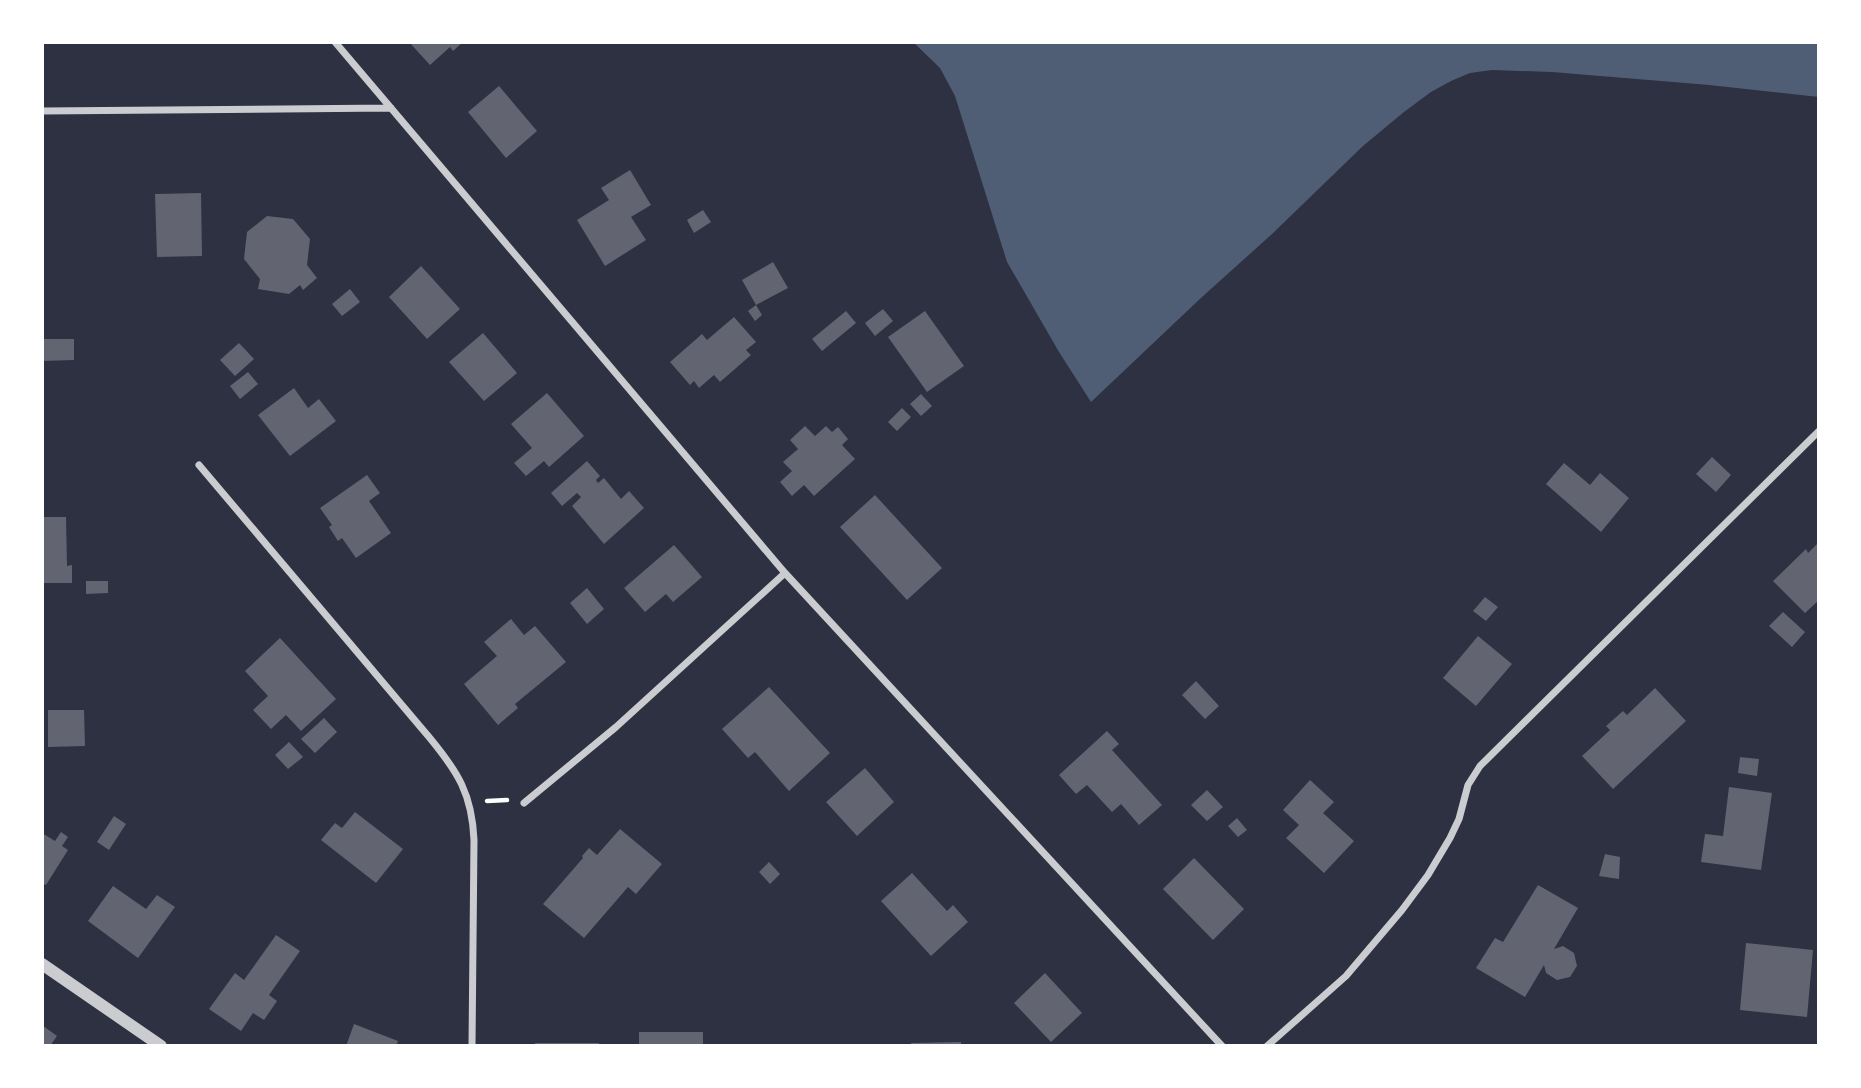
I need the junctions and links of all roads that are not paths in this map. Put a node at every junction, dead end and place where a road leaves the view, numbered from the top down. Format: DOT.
graph roads {
  1 [pos="335,42"];
  2 [pos="391,108"];
  3 [pos="42,111"];
  4 [pos="1819,431"];
  5 [pos="199,465"];
  6 [pos="785,573"];
  7 [pos="524,803"];
  8 [pos="42,964"];
  9 [pos="161,1046"];
  10 [pos="472,1046"];
  11 [pos="1222,1046"];
  12 [pos="1268,1046"];
  1 -- 2 [label="street"];
  2 -- 3 [label="street"];
  2 -- 6 [label="street"];
  4 -- 12 [label="street"];
  5 -- 10 [label="street"];
  6 -- 7 [label="street"];
  6 -- 11 [label="street"];
  8 -- 9 [label="street"];
}
